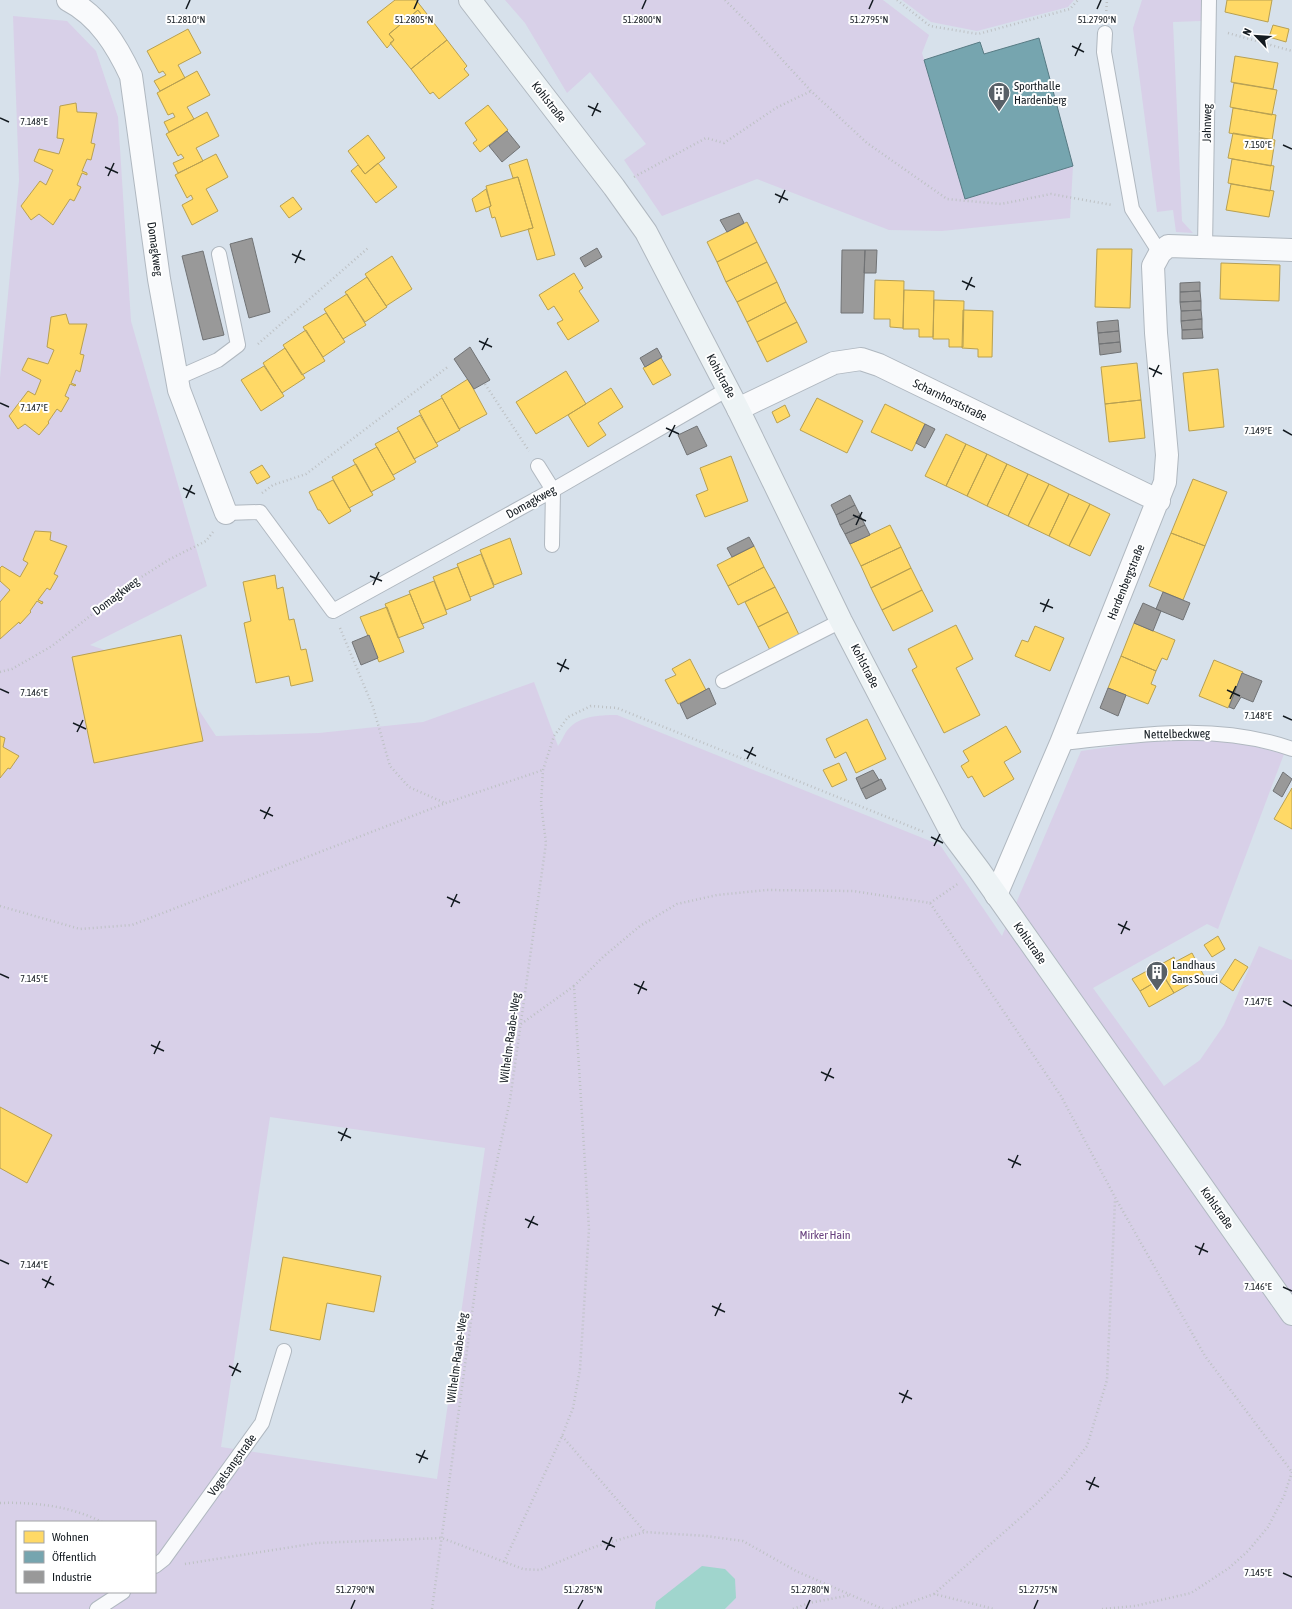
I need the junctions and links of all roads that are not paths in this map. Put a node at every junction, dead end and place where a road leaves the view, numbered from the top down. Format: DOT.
graph roads {
  1 [pos="68,0"];
  2 [pos="470,0"];
  3 [pos="1209,0"];
  4 [pos="1105,33"];
  5 [pos="1205,247"];
  6 [pos="1292,250"];
  7 [pos="1160,253"];
  8 [pos="219,254"];
  9 [pos="176,378"];
  10 [pos="728,389"];
  11 [pos="738,409"];
  12 [pos="538,466"];
  13 [pos="553,490"];
  14 [pos="1159,501"];
  15 [pos="226,513"];
  16 [pos="552,545"];
  17 [pos="841,621"];
  18 [pos="723,681"];
  19 [pos="1061,743"];
  20 [pos="1292,749"];
  21 [pos="996,895"];
  22 [pos="1292,1314"];
  23 [pos="284,1351"];
  24 [pos="159,1562"];
  25 [pos="121,1593"];
  26 [pos="97,1609"];
  1 -- 9 [label="street, Domagkweg"];
  2 -- 10 [label="street, Kohlstraße"];
  3 -- 5 [label="lane, Jahnweg"];
  4 -- 7 [label="lane"];
  5 -- 6 [label="street"];
  5 -- 7 [label="street"];
  7 -- 14 [label="street, Hardenbergstraße"];
  8 -- 9 [label="lane"];
  9 -- 15 [label="street, Domagkweg"];
  10 -- 11 [label="street, Kohlstraße"];
  10 -- 13 [label="lane, Domagkweg"];
  11 -- 14 [label="street, Scharnhorststraße"];
  11 -- 17 [label="street, Kohlstraße"];
  12 -- 13 [label="lane"];
  13 -- 15 [label="lane, Domagkweg"];
  13 -- 16 [label="lane"];
  14 -- 19 [label="street, Hardenbergstraße"];
  17 -- 18 [label="lane"];
  17 -- 21 [label="street, Kohlstraße"];
  19 -- 20 [label="lane, Nettelbeckweg"];
  19 -- 21 [label="street, Hardenbergstraße"];
  21 -- 22 [label="street, Kohlstraße"];
  23 -- 24 [label="lane, Vogelsangstraße"];
  25 -- 26 [label="lane"];
}
